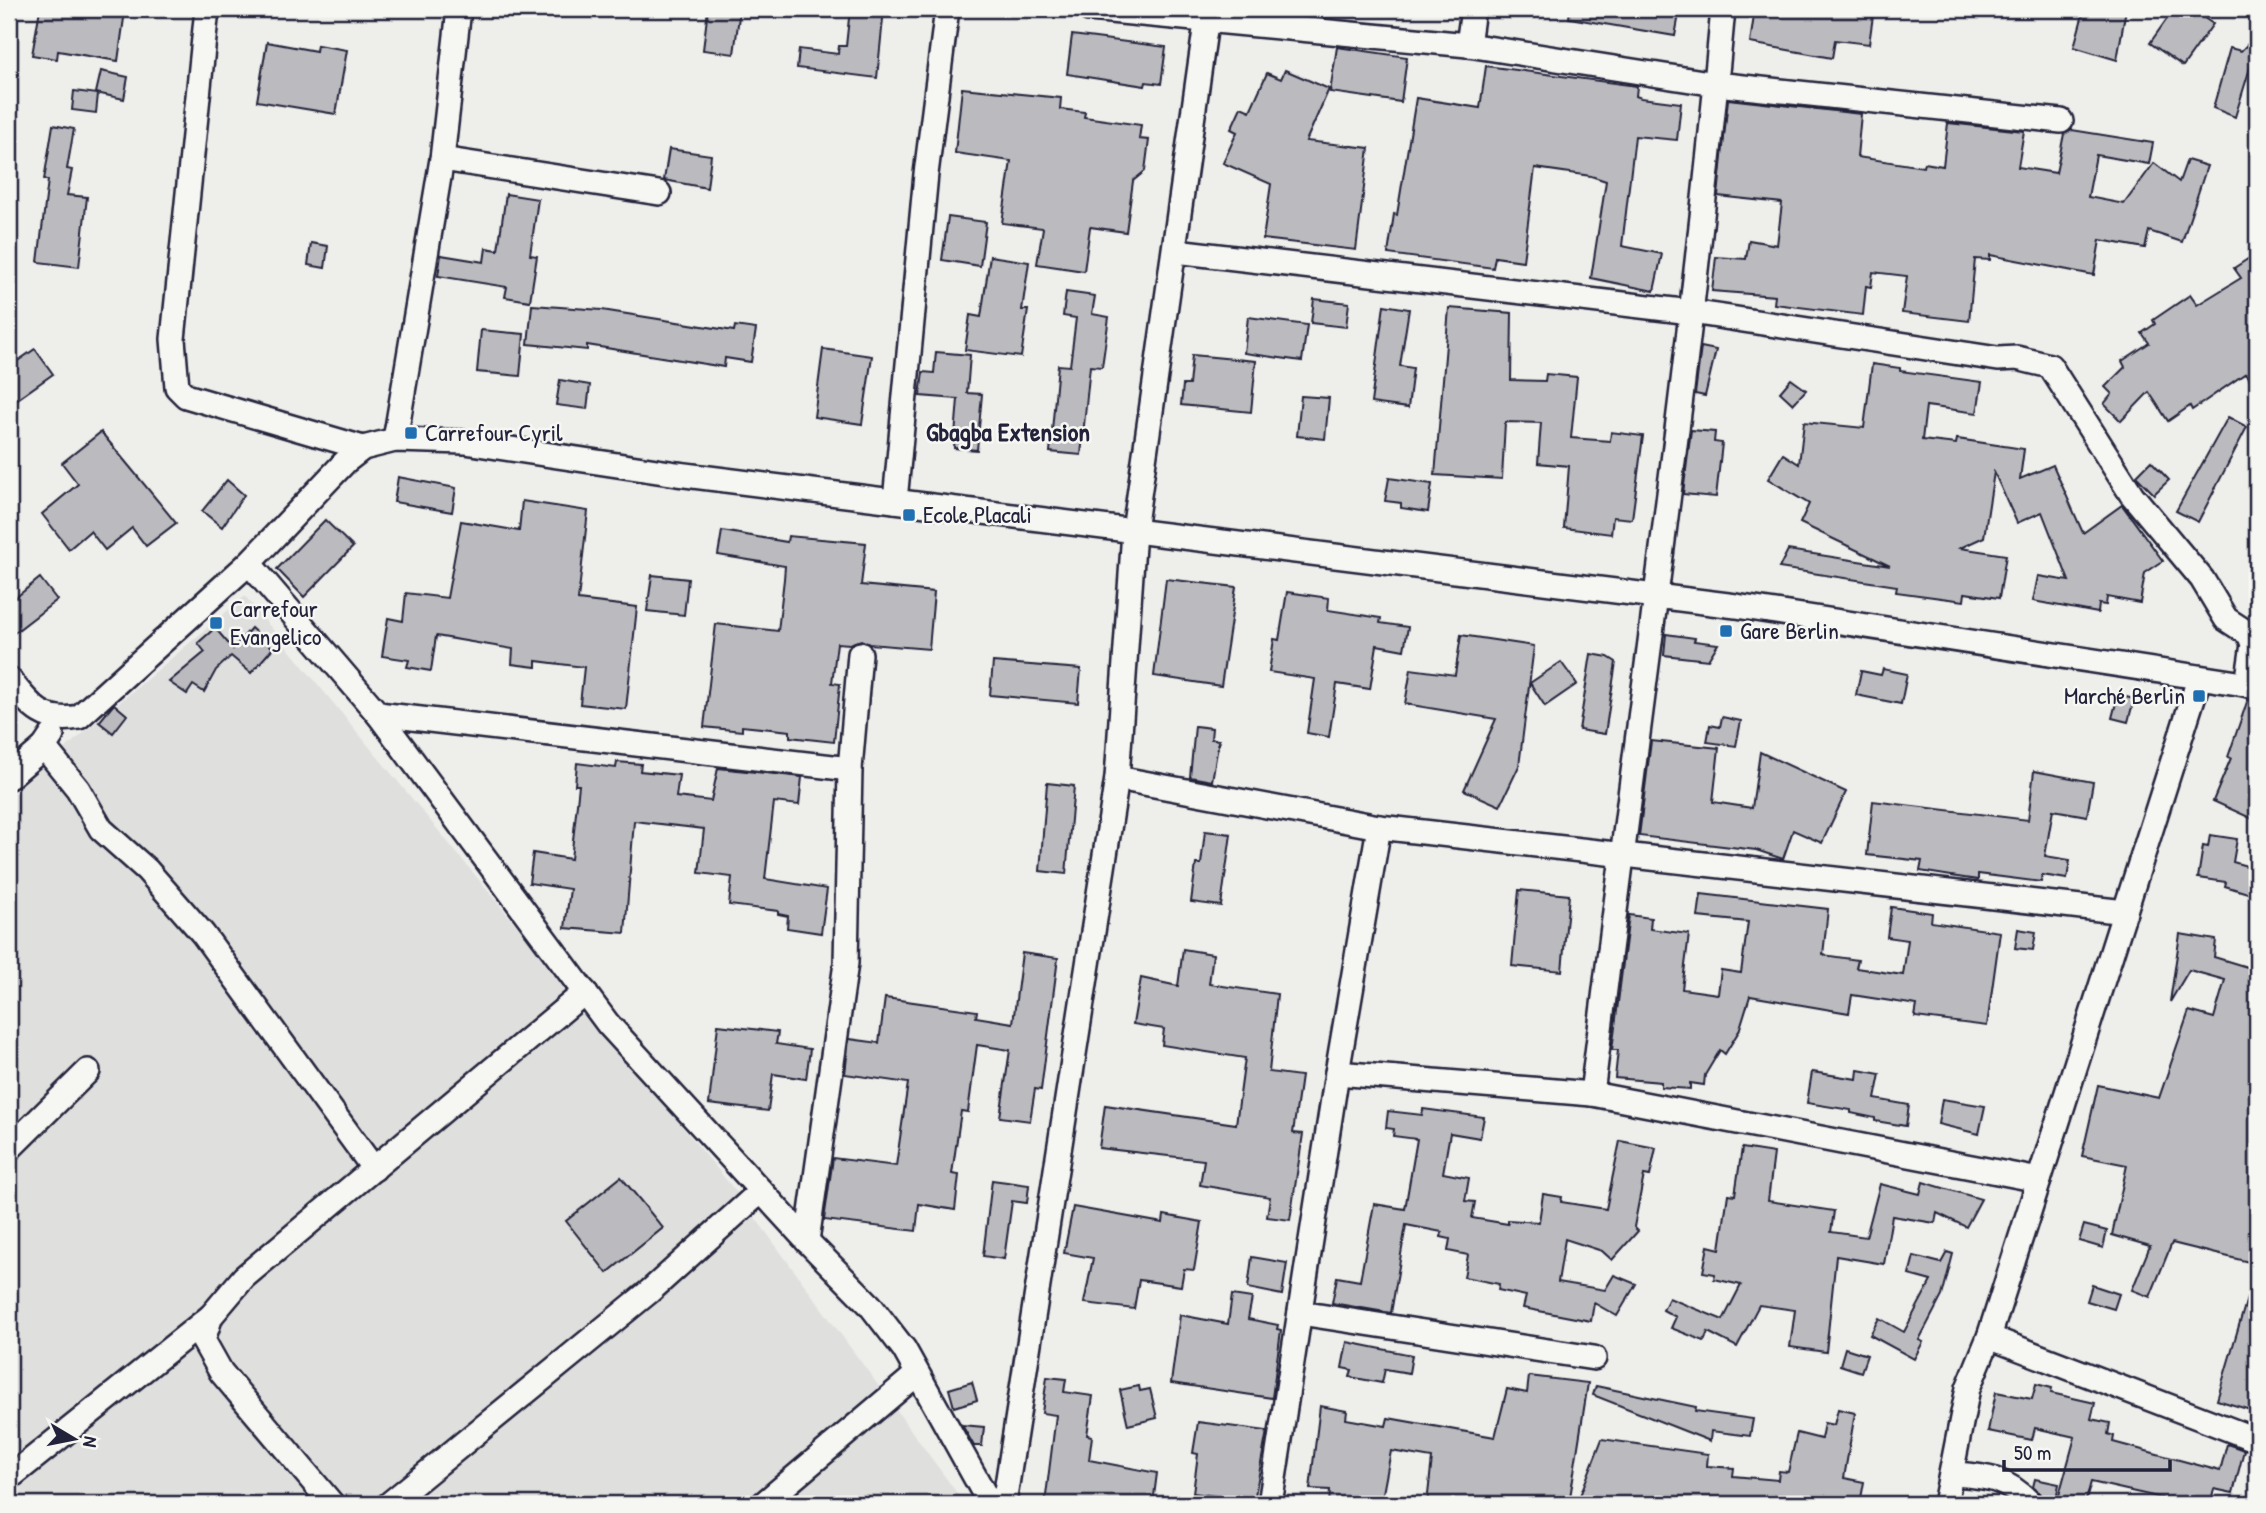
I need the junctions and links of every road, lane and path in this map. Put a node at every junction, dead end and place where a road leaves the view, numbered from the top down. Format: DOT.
graph roads {
  1 [pos="207,9"];
  2 [pos="459,9"];
  3 [pos="947,9"];
  4 [pos="1089,9"];
  5 [pos="1473,9"];
  6 [pos="1723,9"];
  7 [pos="1207,14"];
  8 [pos="1468,45"];
  9 [pos="1716,84"];
  10 [pos="2061,121"];
  11 [pos="442,159"];
  12 [pos="659,193"];
  13 [pos="1176,251"];
  14 [pos="1691,312"];
  15 [pos="395,440"];
  16 [pos="363,448"];
  17 [pos="895,501"];
  18 [pos="1134,531"];
  19 [pos="249,563"];
  20 [pos="1658,596"];
  21 [pos="860,654"];
  22 [pos="9,678"];
  23 [pos="2199,679"];
  24 [pos="2252,685"];
  25 [pos="378,715"];
  26 [pos="61,720"];
  27 [pos="44,747"];
  28 [pos="850,769"];
  29 [pos="9,777"];
  30 [pos="1117,778"];
  31 [pos="1379,827"];
  32 [pos="1621,857"];
  33 [pos="2124,912"];
  34 [pos="585,992"];
  35 [pos="88,1071"];
  36 [pos="1337,1073"];
  37 [pos="1592,1094"];
  38 [pos="9,1149"];
  39 [pos="374,1169"];
  40 [pos="2039,1180"];
  41 [pos="761,1191"];
  42 [pos="807,1241"];
  43 [pos="1300,1312"];
  44 [pos="211,1316"];
  45 [pos="1989,1337"];
  46 [pos="1594,1358"];
  47 [pos="917,1374"];
  48 [pos="2257,1440"];
  49 [pos="1953,1474"];
  50 [pos="9,1478"];
  51 [pos="332,1504"];
  52 [pos="389,1504"];
  53 [pos="763,1504"];
  54 [pos="990,1504"];
  55 [pos="1004,1504"];
  56 [pos="1270,1504"];
  57 [pos="1945,1504"];
  58 [pos="2031,1504"];
  1 -- 16 [label="street"];
  2 -- 11 [label="street"];
  3 -- 17 [label="street"];
  4 -- 7 [label="street"];
  5 -- 8 [label="street"];
  6 -- 9 [label="street"];
  7 -- 8 [label="street"];
  7 -- 13 [label="street"];
  8 -- 9 [label="street"];
  9 -- 10 [label="street"];
  9 -- 14 [label="street"];
  11 -- 12 [label="street"];
  11 -- 15 [label="street"];
  13 -- 14 [label="street"];
  13 -- 18 [label="street"];
  14 -- 20 [label="street"];
  14 -- 24 [label="street"];
  15 -- 16 [label="street"];
  15 -- 17 [label="street"];
  16 -- 19 [label="street"];
  17 -- 18 [label="street"];
  18 -- 20 [label="street"];
  18 -- 30 [label="street"];
  19 -- 25 [label="street"];
  19 -- 26 [label="street"];
  20 -- 23 [label="street"];
  20 -- 32 [label="street"];
  21 -- 28 [label="street"];
  22 -- 26 [label="street"];
  23 -- 24 [label="street"];
  23 -- 33 [label="street"];
  25 -- 28 [label="street"];
  25 -- 34 [label="street"];
  26 -- 27 [label="street"];
  27 -- 29 [label="street"];
  27 -- 39 [label="street"];
  28 -- 42 [label="street"];
  30 -- 31 [label="street"];
  30 -- 55 [label="street"];
  31 -- 32 [label="street"];
  31 -- 36 [label="street"];
  32 -- 33 [label="street"];
  32 -- 37 [label="street"];
  33 -- 40 [label="street"];
  34 -- 39 [label="street"];
  34 -- 41 [label="street"];
  35 -- 38 [label="street"];
  36 -- 37 [label="street"];
  36 -- 43 [label="street"];
  37 -- 40 [label="street"];
  39 -- 44 [label="street"];
  40 -- 45 [label="street"];
  41 -- 42 [label="street"];
  41 -- 52 [label="street"];
  42 -- 47 [label="street"];
  43 -- 46 [label="street"];
  43 -- 56 [label="street"];
  44 -- 50 [label="street"];
  44 -- 51 [label="street"];
  45 -- 48 [label="street"];
  45 -- 49 [label="street"];
  47 -- 53 [label="street"];
  47 -- 54 [label="street"];
  49 -- 57 [label="street"];
  49 -- 58 [label="street"];
}
